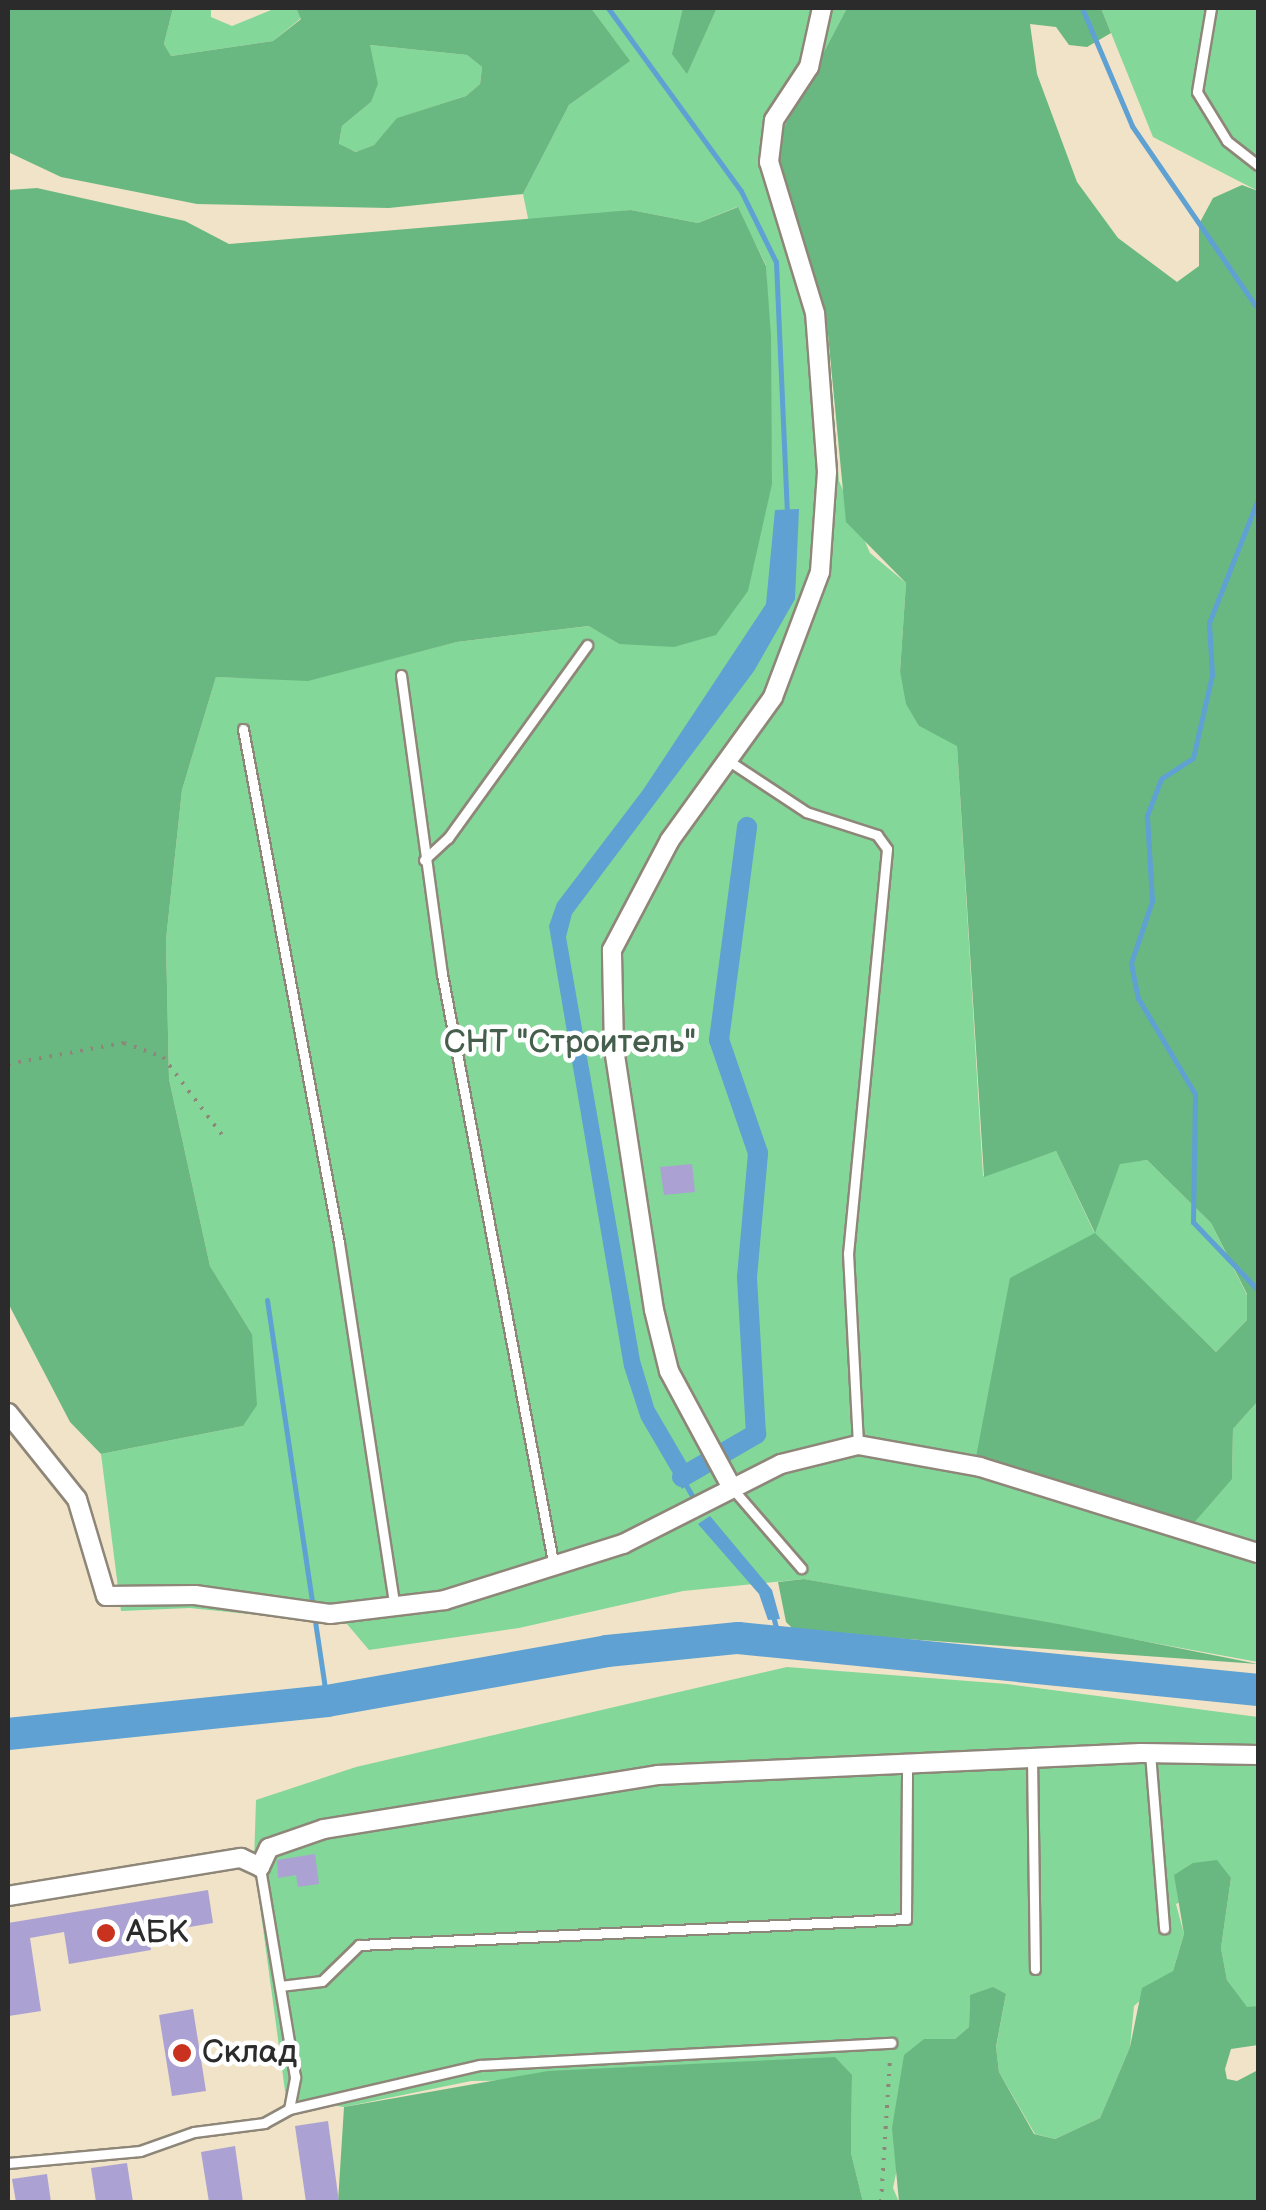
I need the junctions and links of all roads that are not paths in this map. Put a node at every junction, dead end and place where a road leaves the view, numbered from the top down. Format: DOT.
graph roads {
  1 [pos="822,8"];
  2 [pos="1211,8"];
  3 [pos="1258,165"];
  4 [pos="587,645"];
  5 [pos="401,675"];
  6 [pos="243,729"];
  7 [pos="732,763"];
  8 [pos="424,860"];
  9 [pos="8,1413"];
  10 [pos="858,1445"];
  11 [pos="732,1488"];
  12 [pos="1258,1553"];
  13 [pos="554,1567"];
  14 [pos="802,1568"];
  15 [pos="395,1610"];
  16 [pos="1150,1753"];
  17 [pos="1258,1755"];
  18 [pos="1032,1757"];
  19 [pos="907,1761"];
  20 [pos="260,1867"];
  21 [pos="8,1896"];
  22 [pos="1164,1928"];
  23 [pos="1036,1969"];
  24 [pos="280,1986"];
  25 [pos="891,2044"];
  26 [pos="288,2109"];
  27 [pos="8,2163"];
  1 -- 7 [label="street"];
  2 -- 3 [label="lane"];
  4 -- 8 [label="lane"];
  5 -- 8 [label="lane"];
  6 -- 15 [label="lane"];
  7 -- 10 [label="lane"];
  7 -- 11 [label="street"];
  8 -- 13 [label="lane"];
  9 -- 15 [label="street"];
  10 -- 11 [label="street"];
  10 -- 12 [label="street"];
  11 -- 13 [label="street"];
  11 -- 14 [label="lane"];
  13 -- 15 [label="street"];
  16 -- 17 [label="street"];
  16 -- 18 [label="street"];
  16 -- 22 [label="lane"];
  18 -- 19 [label="street"];
  18 -- 23 [label="lane"];
  19 -- 20 [label="street"];
  19 -- 24 [label="lane"];
  20 -- 21 [label="street"];
  20 -- 24 [label="lane"];
  24 -- 26 [label="lane"];
  25 -- 26 [label="lane"];
  26 -- 27 [label="lane"];
}
